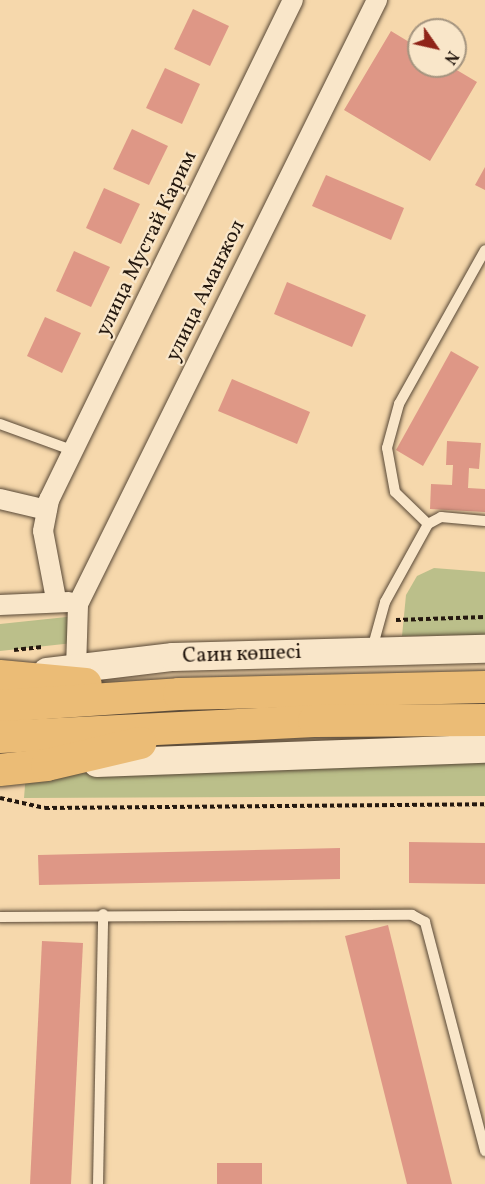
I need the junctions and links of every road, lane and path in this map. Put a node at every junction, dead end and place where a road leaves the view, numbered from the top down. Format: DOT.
graph roads {
  1 [pos="293,0"];
  2 [pos="378,0"];
  3 [pos="485,250"];
  4 [pos="0,424"];
  5 [pos="74,451"];
  6 [pos="0,499"];
  7 [pos="47,510"];
  8 [pos="485,521"];
  9 [pos="428,524"];
  10 [pos="56,599"];
  11 [pos="78,604"];
  12 [pos="0,605"];
  13 [pos="485,649"];
  14 [pos="371,651"];
  15 [pos="76,669"];
  16 [pos="1,686"];
  17 [pos="485,687"];
  18 [pos="485,720"];
  19 [pos="206,728"];
  20 [pos="0,737"];
  21 [pos="485,749"];
  22 [pos="47,765"];
  23 [pos="0,770"];
  24 [pos="0,798"];
  25 [pos="485,804"];
  26 [pos="103,914"];
  27 [pos="0,916"];
  28 [pos="485,1151"];
  29 [pos="98,1184"];
  1 -- 5 [label="street, улица Мустай Карим"];
  2 -- 11 [label="street, улица Аманжол"];
  3 -- 9 [label="lane"];
  4 -- 5 [label="lane"];
  5 -- 7 [label="street, улица Мустай Карим"];
  6 -- 7 [label="street"];
  7 -- 10 [label="street, улица Мустай Карим"];
  8 -- 9 [label="lane"];
  9 -- 14 [label="lane"];
  10 -- 11 [label="street"];
  10 -- 12 [label="street"];
  11 -- 15 [label="street"];
  13 -- 14 [label="main road, Саин көшесі"];
  14 -- 15 [label="main road, Саин көшесі"];
  15 -- 16 [label="main road, Саин көшесі"];
  16 -- 17 [label="main road, Саин көшесі"];
  18 -- 19 [label="main road"];
  19 -- 20 [label="main road"];
  19 -- 22 [label="main road"];
  21 -- 22 [label="main road"];
  22 -- 23 [label="main road"];
  24 -- 25 [label="path"];
  26 -- 27 [label="lane"];
  26 -- 28 [label="lane"];
  26 -- 29 [label="lane"];
}
